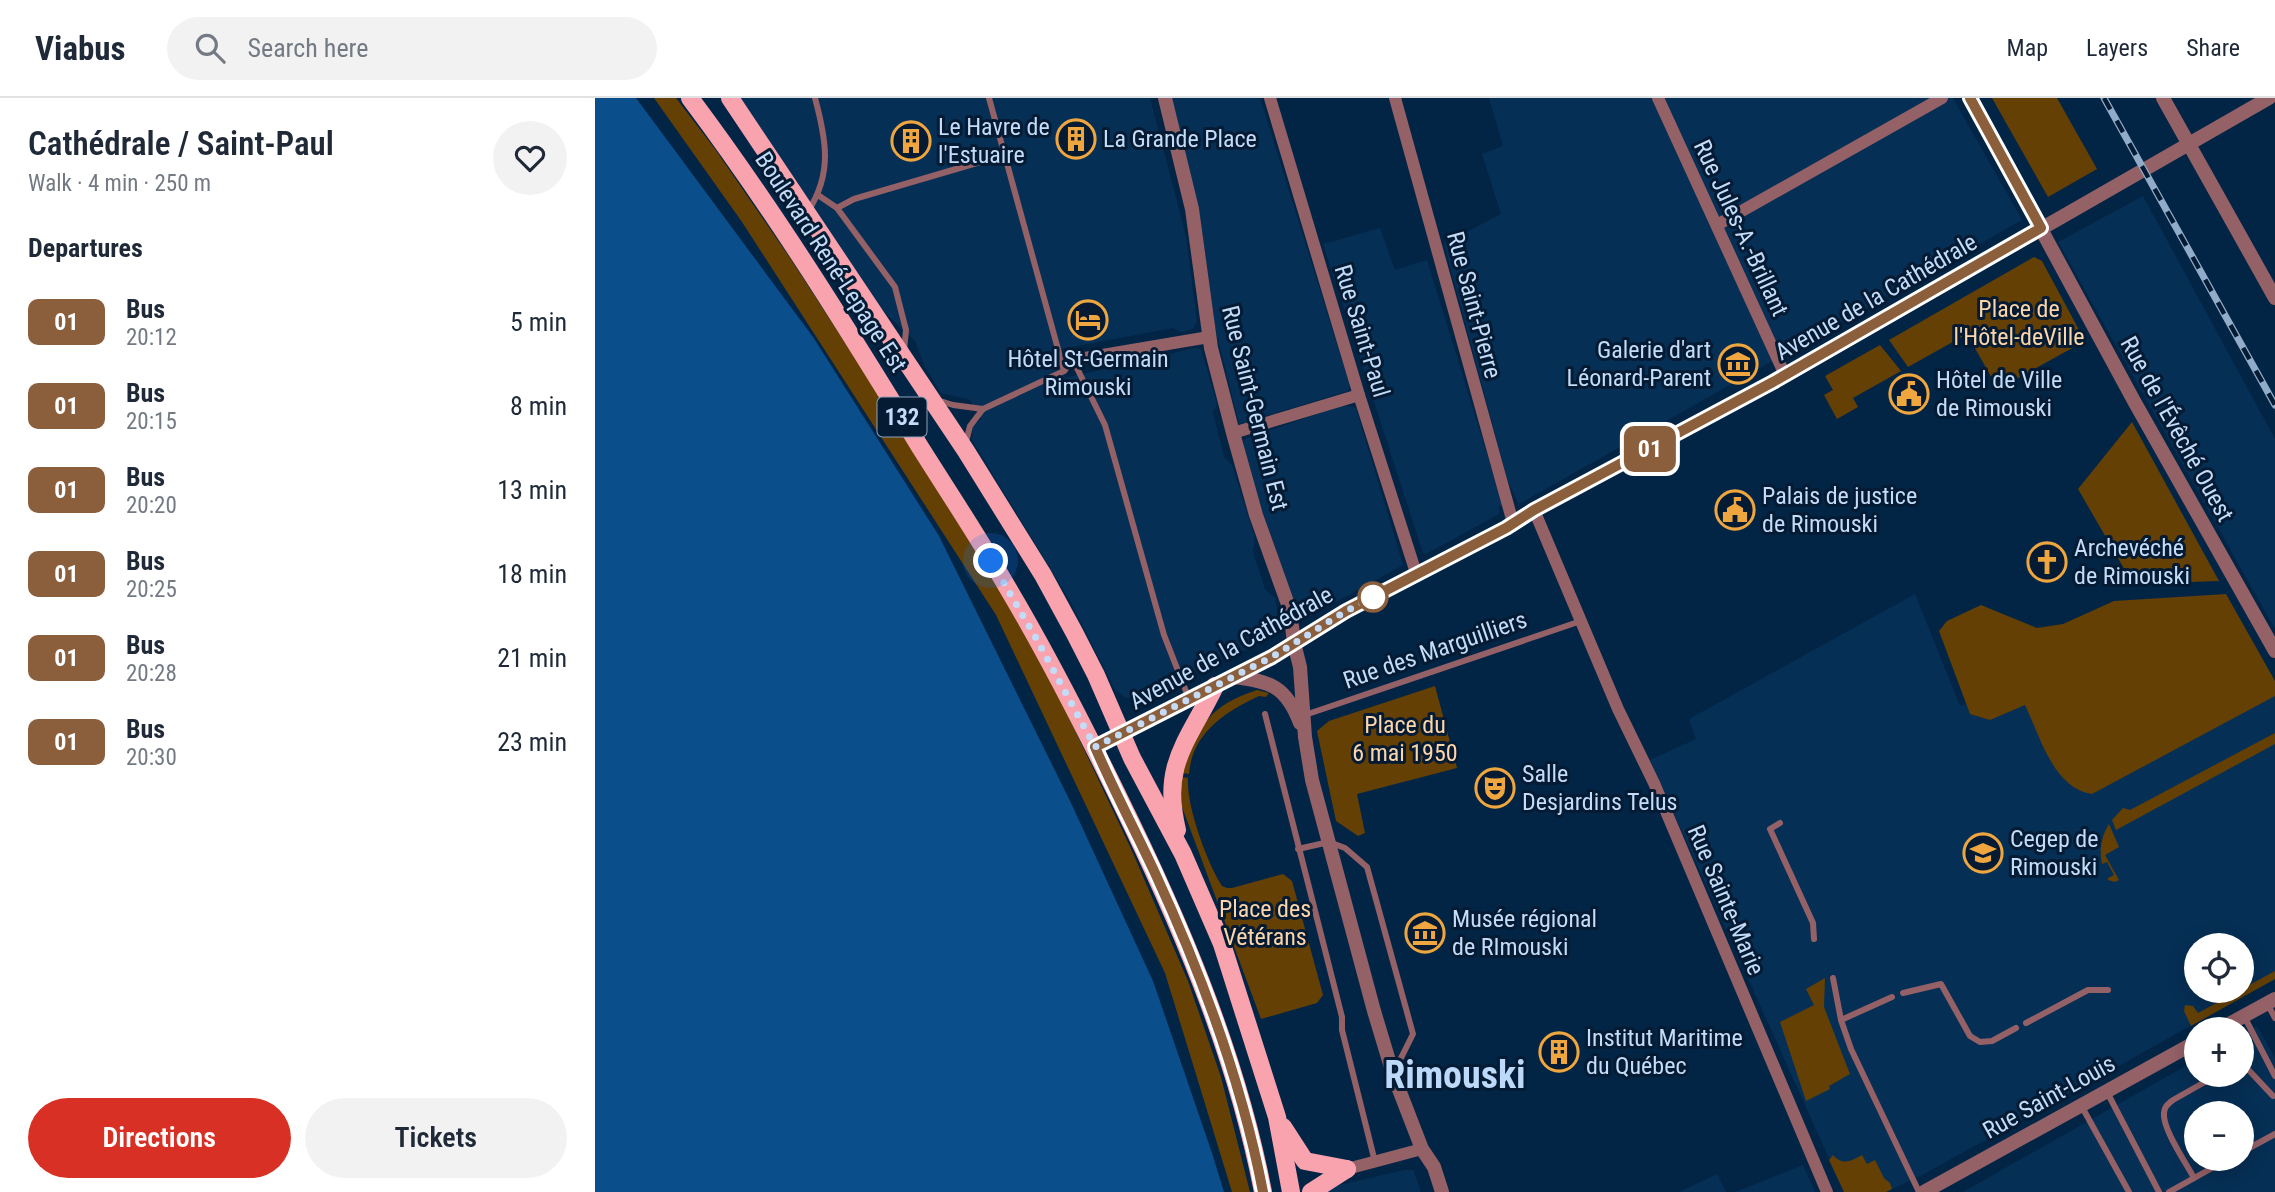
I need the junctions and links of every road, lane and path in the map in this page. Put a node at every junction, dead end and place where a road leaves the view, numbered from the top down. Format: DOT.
graph roads {
  1 [pos="690,98"];
  2 [pos="730,98"];
  3 [pos="815,98"];
  4 [pos="989,98"];
  5 [pos="1165,98"];
  6 [pos="1270,98"];
  7 [pos="1395,98"];
  8 [pos="1658,98"];
  9 [pos="1942,98"];
  10 [pos="1970,98"];
  11 [pos="2163,98"];
  12 [pos="2269,98"];
  13 [pos="2189,144"];
  14 [pos="1004,155"];
  15 [pos="818,195"];
  16 [pos="837,208"];
  17 [pos="807,212"];
  18 [pos="1717,225"];
  19 [pos="2041,228"];
  20 [pos="2275,298"];
  21 [pos="1209,337"];
  22 [pos="901,357"];
  23 [pos="1073,360"];
  24 [pos="1064,371"];
  25 [pos="1785,375"];
  26 [pos="1359,395"];
  27 [pos="930,397"];
  28 [pos="983,409"];
  29 [pos="1233,433"];
  30 [pos="966,451"];
  31 [pos="1534,510"];
  32 [pos="1513,523"];
  33 [pos="1417,576"];
  34 [pos="1581,621"];
  35 [pos="1294,643"];
  36 [pos="2275,651"];
  37 [pos="1233,677"];
  38 [pos="1215,685"];
  39 [pos="1189,699"];
  40 [pos="1265,714"];
  41 [pos="1303,715"];
  42 [pos="1120,734"];
  43 [pos="1305,737"];
  44 [pos="1095,747"];
  45 [pos="1780,823"];
  46 [pos="1329,842"];
  47 [pos="1298,849"];
  48 [pos="1183,854"];
  49 [pos="1814,939"];
  50 [pos="1833,978"];
  51 [pos="2108,990"];
  52 [pos="1903,993"];
  53 [pos="1892,997"];
  54 [pos="2271,1001"];
  55 [pos="2244,1016"];
  56 [pos="2275,1018"];
  57 [pos="1841,1020"];
  58 [pos="2026,1023"];
  59 [pos="2016,1028"];
  60 [pos="2184,1049"];
  61 [pos="1393,1074"];
  62 [pos="2254,1075"];
  63 [pos="2275,1076"];
  64 [pos="2196,1087"];
  65 [pos="2107,1092"];
  66 [pos="2274,1095"];
  67 [pos="2081,1105"];
  68 [pos="1277,1117"];
  69 [pos="2275,1134"];
  70 [pos="2254,1145"];
  71 [pos="1422,1149"];
  72 [pos="1375,1162"];
  73 [pos="1347,1169"];
  74 [pos="2207,1171"];
  75 [pos="2195,1178"];
  76 [pos="1263,1192"];
  77 [pos="1291,1192"];
  78 [pos="1311,1192"];
  79 [pos="1442,1192"];
  80 [pos="1827,1192"];
  81 [pos="1922,1192"];
  82 [pos="2129,1192"];
  83 [pos="2158,1192"];
  84 [pos="2169,1192"];
  1 -- 44 [label="main road, Boulevard René-Lepage Est / 132"];
  2 -- 17 [label="main road, Boulevard René-Lepage Est / 132"];
  3 -- 15 [label="lane"];
  4 -- 14 [label="lane"];
  5 -- 21 [label="street, Rue Saint-Germain Est"];
  6 -- 26 [label="street, Rue Saint-Paul"];
  7 -- 32 [label="street, Rue Saint-Pierre"];
  8 -- 18 [label="street, Rue Jules-A.-Brillant"];
  9 -- 18 [label="street"];
  10 -- 19 [label="street, Rue de l'Évêché Ouest"];
  11 -- 13 [label="street"];
  12 -- 13 [label="street, Avenue de la Cathédrale"];
  13 -- 19 [label="street, Avenue de la Cathédrale"];
  13 -- 20 [label="street"];
  14 -- 16 [label="lane"];
  14 -- 24 [label="lane"];
  15 -- 16 [label="lane"];
  15 -- 17 [label="lane"];
  16 -- 22 [label="lane"];
  17 -- 22 [label="main road, Boulevard René-Lepage Est / 132"];
  18 -- 25 [label="street, Rue Jules-A.-Brillant"];
  19 -- 25 [label="street, Avenue de la Cathédrale"];
  19 -- 36 [label="street, Rue de l'Évêché Ouest"];
  21 -- 23 [label="street"];
  21 -- 29 [label="street, Rue Saint-Germain Est"];
  22 -- 27 [label="main road, Boulevard René-Lepage Est / 132"];
  23 -- 24 [label="lane"];
  23 -- 39 [label="lane"];
  24 -- 28 [label="lane"];
  25 -- 31 [label="street, Avenue de la Cathédrale"];
  26 -- 29 [label="street"];
  26 -- 33 [label="street, Rue Saint-Paul"];
  27 -- 28 [label="lane"];
  27 -- 30 [label="main road, Boulevard René-Lepage Est / 132"];
  28 -- 30 [label="lane"];
  29 -- 35 [label="street, Rue Saint-Germain Est"];
  30 -- 42 [label="main road, Boulevard René-Lepage Est / 132"];
  31 -- 32 [label="street, Avenue de la Cathédrale"];
  31 -- 34 [label="street, Rue Sainte-Marie"];
  32 -- 33 [label="street, Avenue de la Cathédrale"];
  33 -- 35 [label="street, Avenue de la Cathédrale"];
  34 -- 41 [label="lane, Rue des Marguilliers"];
  34 -- 80 [label="street, Rue Sainte-Marie"];
  35 -- 37 [label="street, Avenue de la Cathédrale"];
  35 -- 41 [label="street, Rue Saint-Germain Est"];
  37 -- 38 [label="street, Avenue de la Cathédrale"];
  37 -- 43 [label="street"];
  38 -- 39 [label="street, Avenue de la Cathédrale"];
  38 -- 48 [label="main road"];
  39 -- 42 [label="street, Avenue de la Cathédrale"];
  40 -- 47 [label="lane"];
  41 -- 43 [label="street, Rue Saint-Germain Est"];
  42 -- 44 [label="street, Avenue de la Cathédrale"];
  42 -- 48 [label="main road, 132"];
  43 -- 46 [label="street"];
  44 -- 76 [label="main road, 132"];
  45 -- 49 [label="lane"];
  46 -- 47 [label="lane"];
  46 -- 61 [label="street"];
  46 -- 61 [label="lane"];
  47 -- 72 [label="lane"];
  48 -- 68 [label="main road, 132"];
  50 -- 57 [label="lane"];
  51 -- 58 [label="lane"];
  52 -- 59 [label="lane"];
  53 -- 57 [label="lane"];
  54 -- 55 [label="street"];
  54 -- 56 [label="lane"];
  55 -- 63 [label="lane"];
  57 -- 81 [label="lane"];
  60 -- 65 [label="street, Rue Saint-Louis"];
  61 -- 71 [label="street"];
  62 -- 66 [label="lane"];
  64 -- 75 [label="lane"];
  65 -- 67 [label="street, Rue Saint-Louis"];
  65 -- 83 [label="lane"];
  67 -- 81 [label="street, Rue Saint-Louis"];
  67 -- 82 [label="lane"];
  68 -- 73 [label="main road"];
  68 -- 77 [label="main road, 132"];
  69 -- 70 [label="lane"];
  71 -- 72 [label="street"];
  71 -- 79 [label="street"];
  72 -- 73 [label="street"];
  73 -- 78 [label="main road"];
  74 -- 75 [label="lane"];
  75 -- 84 [label="lane"];
}
